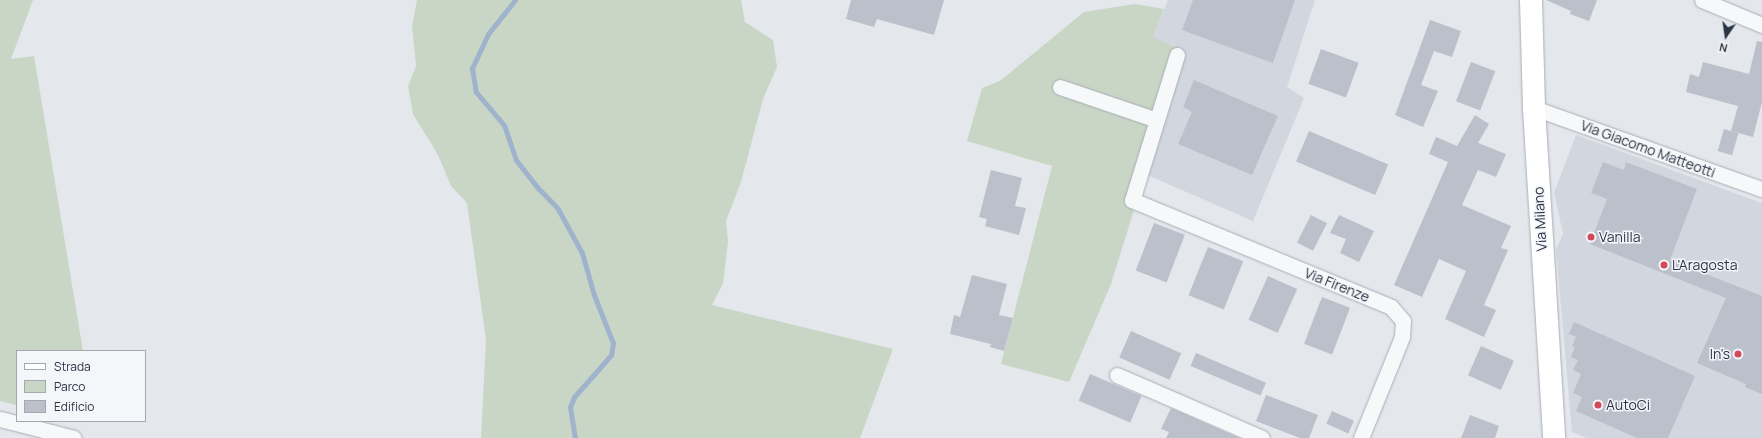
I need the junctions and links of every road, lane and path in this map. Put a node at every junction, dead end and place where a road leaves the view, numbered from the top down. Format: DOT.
graph roads {
  1 [pos="1531,0"];
  2 [pos="1702,0"];
  3 [pos="1762,25"];
  4 [pos="1177,55"];
  5 [pos="1060,87"];
  6 [pos="1534,108"];
  7 [pos="1157,120"];
  8 [pos="1762,189"];
  9 [pos="1117,375"];
  10 [pos="0,419"];
  11 [pos="74,438"];
  12 [pos="1262,438"];
  13 [pos="1361,438"];
  14 [pos="1554,438"];
  1 -- 6 [label="street, Via Milano"];
  2 -- 3 [label="street"];
  4 -- 7 [label="street"];
  5 -- 7 [label="street"];
  6 -- 8 [label="street, Via Giacomo Matteotti"];
  6 -- 14 [label="street, Via Milano"];
  7 -- 13 [label="street, Via Firenze"];
  9 -- 12 [label="street"];
  10 -- 11 [label="street"];
}
